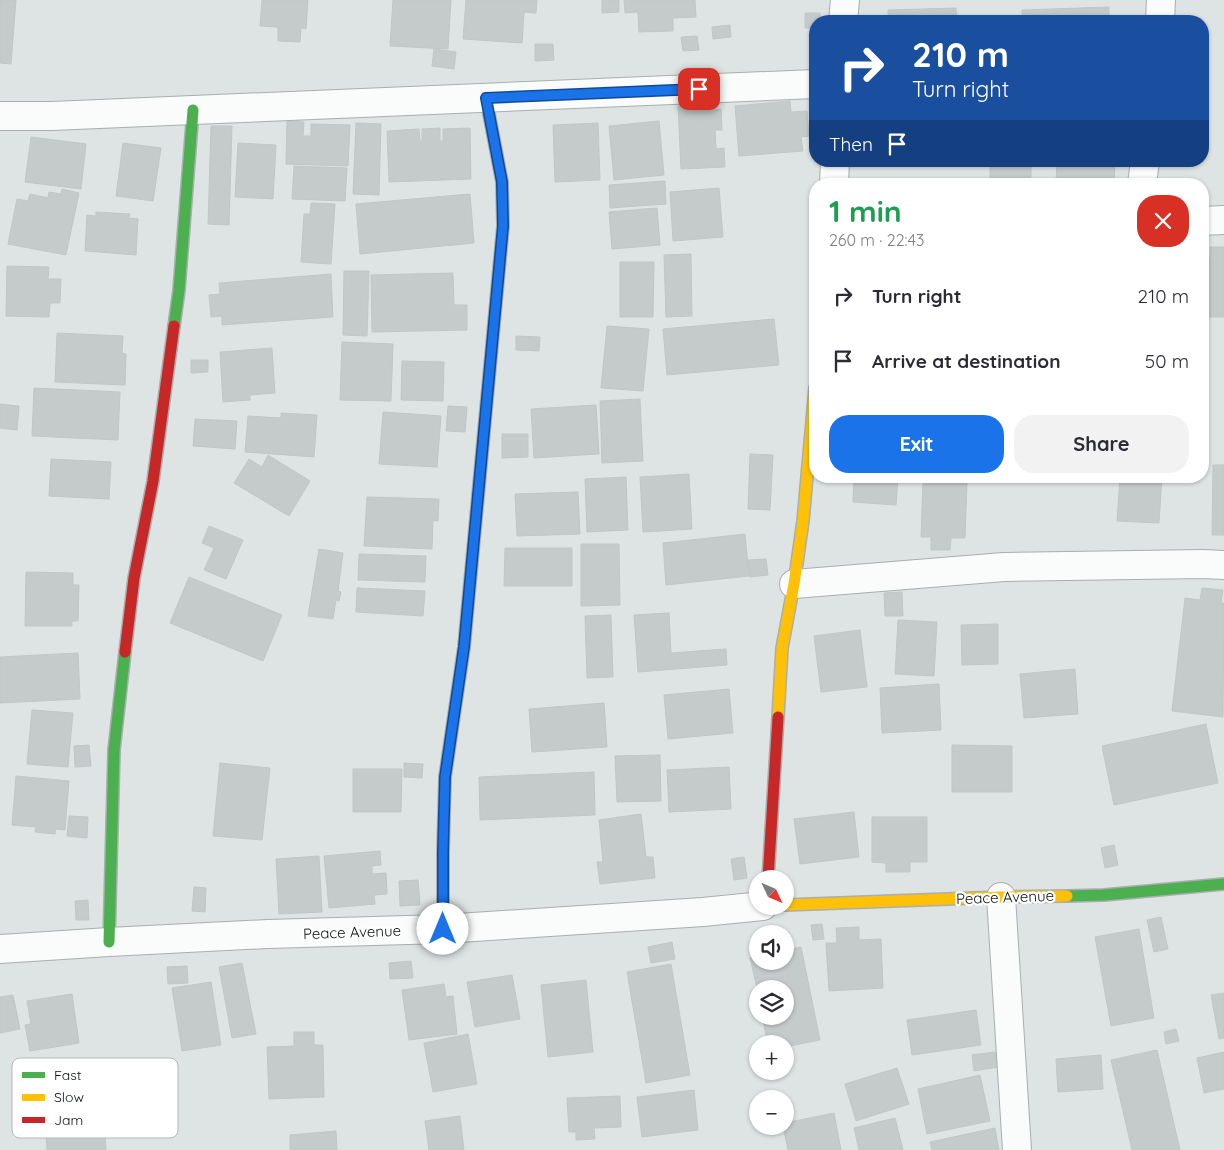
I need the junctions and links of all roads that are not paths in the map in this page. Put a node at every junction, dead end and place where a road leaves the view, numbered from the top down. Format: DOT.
graph roads {
  1 [pos="845,0"];
  2 [pos="1161,0"];
  3 [pos="844,15"];
  4 [pos="1160,15"];
  5 [pos="809,84"];
  6 [pos="486,98"];
  7 [pos="193,110"];
  8 [pos="0,116"];
  9 [pos="1224,220"];
  10 [pos="1209,221"];
  11 [pos="809,454"];
  12 [pos="1224,565"];
  13 [pos="794,584"];
  14 [pos="769,870"];
  15 [pos="1224,884"];
  16 [pos="1001,897"];
  17 [pos="794,905"];
  18 [pos="749,907"];
  19 [pos="443,929"];
  20 [pos="109,942"];
  21 [pos="0,949"];
  22 [pos="1017,1150"];
  1 -- 3 [label="street"];
  2 -- 4 [label="street"];
  5 -- 6 [label="street"];
  6 -- 7 [label="street"];
  6 -- 19 [label="street"];
  7 -- 8 [label="street"];
  7 -- 20 [label="street"];
  9 -- 10 [label="street"];
  11 -- 13 [label="street"];
  12 -- 13 [label="street"];
  13 -- 14 [label="street"];
  15 -- 16 [label="street, Peace Avenue"];
  16 -- 17 [label="street, Peace Avenue"];
  16 -- 22 [label="street"];
  18 -- 19 [label="street, Peace Avenue"];
  19 -- 20 [label="street, Peace Avenue"];
  20 -- 21 [label="street, Peace Avenue"];
}
